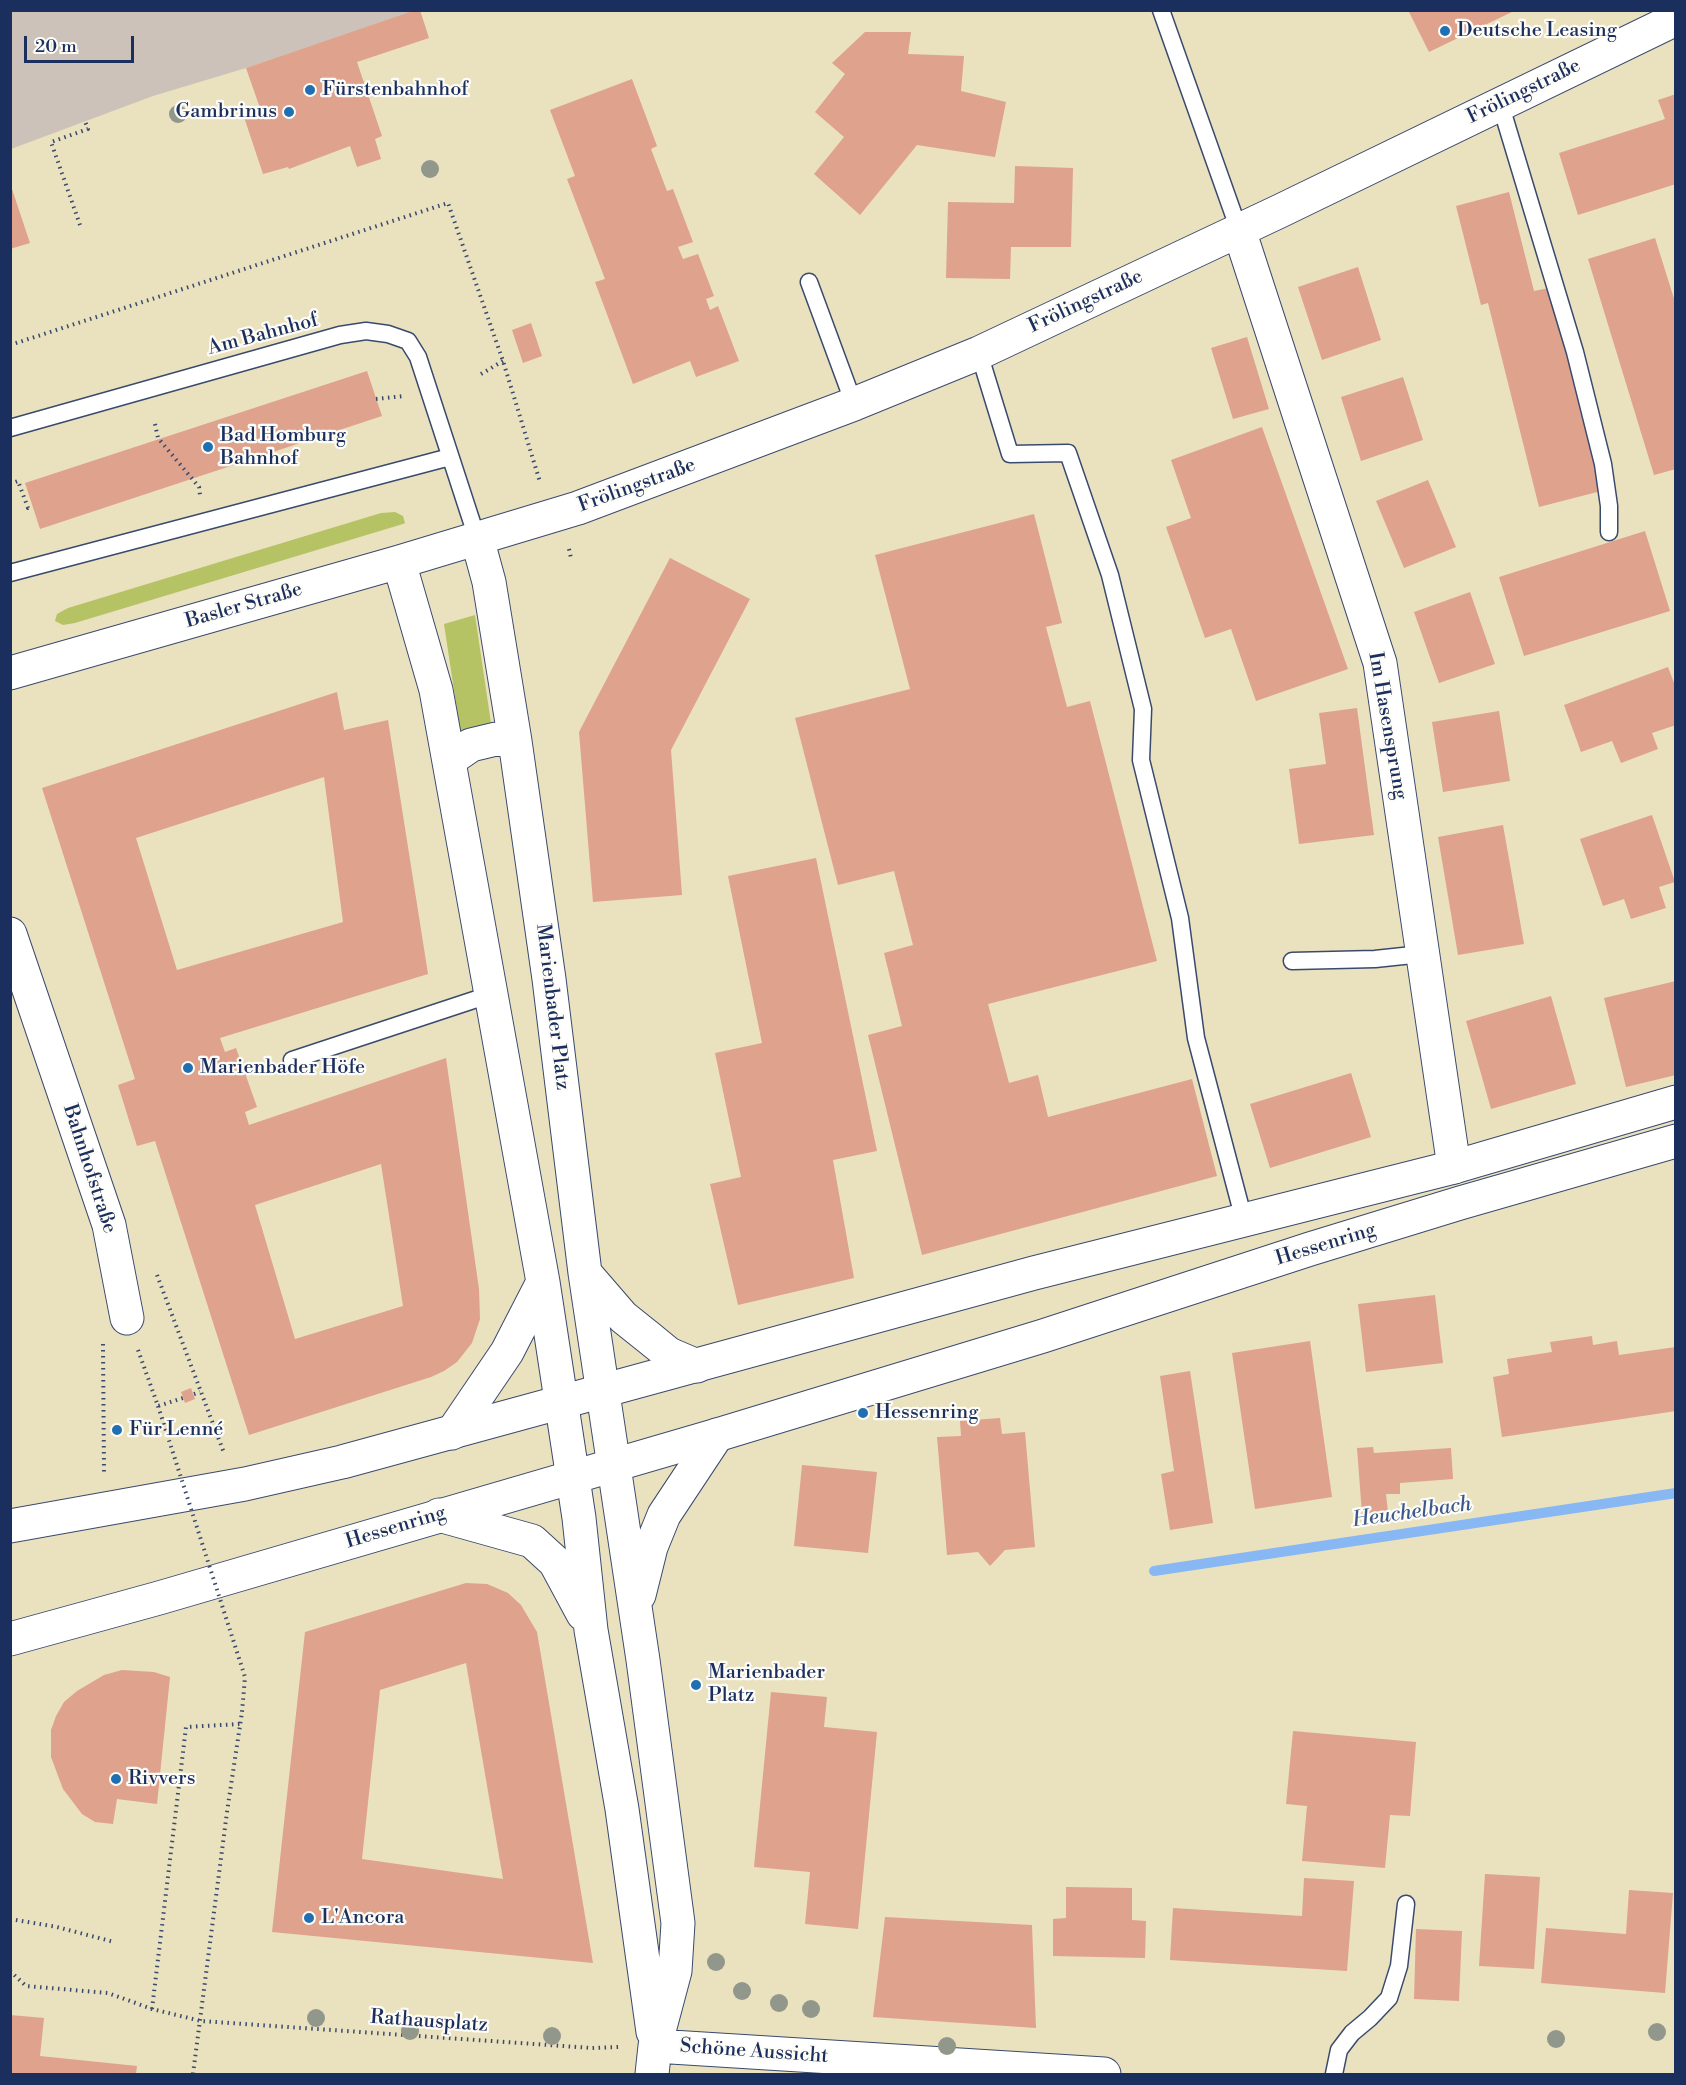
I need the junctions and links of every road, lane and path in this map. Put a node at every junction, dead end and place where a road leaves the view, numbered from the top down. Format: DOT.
graph roads {
  1 [pos="1161,10"];
  2 [pos="1676,19"];
  3 [pos="1500,104"];
  4 [pos="84,119"];
  5 [pos="80,225"];
  6 [pos="1239,230"];
  7 [pos="809,282"];
  8 [pos="10,345"];
  9 [pos="979,353"];
  10 [pos="502,361"];
  11 [pos="481,374"];
  12 [pos="407,396"];
  13 [pos="376,399"];
  14 [pos="854,404"];
  15 [pos="155,424"];
  16 [pos="10,428"];
  17 [pos="450,457"];
  18 [pos="540,482"];
  19 [pos="10,483"];
  20 [pos="201,499"];
  21 [pos="32,506"];
  22 [pos="1609,532"];
  23 [pos="477,538"];
  24 [pos="569,549"];
  25 [pos="571,558"];
  26 [pos="399,562"];
  27 [pos="10,573"];
  28 [pos="10,674"];
  29 [pos="515,741"];
  30 [pos="449,760"];
  31 [pos="10,934"];
  32 [pos="1422,954"];
  33 [pos="1292,961"];
  34 [pos="492,994"];
  35 [pos="292,1060"];
  36 [pos="1676,1102"];
  37 [pos="1676,1141"];
  38 [pos="1454,1167"];
  39 [pos="1244,1220"];
  40 [pos="155,1270"];
  41 [pos="585,1273"];
  42 [pos="543,1282"];
  43 [pos="115,1327"];
  44 [pos="697,1366"];
  45 [pos="200,1392"];
  46 [pos="603,1392"];
  47 [pos="194,1394"];
  48 [pos="183,1398"];
  49 [pos="561,1403"];
  50 [pos="158,1406"];
  51 [pos="452,1433"];
  52 [pos="717,1435"];
  53 [pos="235,1452"];
  54 [pos="614,1465"];
  55 [pos="104,1472"];
  56 [pos="572,1477"];
  57 [pos="439,1515"];
  58 [pos="10,1526"];
  59 [pos="635,1611"];
  60 [pos="591,1630"];
  61 [pos="10,1639"];
  62 [pos="240,1724"];
  63 [pos="1406,1904"];
  64 [pos="10,1919"];
  65 [pos="114,1942"];
  66 [pos="10,1971"];
  67 [pos="152,2009"];
  68 [pos="201,2021"];
  69 [pos="653,2060"];
  70 [pos="193,2074"];
  71 [pos="1104,2074"];
  72 [pos="1334,2074"];
  1 -- 6 [label="lane"];
  2 -- 3 [label="street, Frölingstraße"];
  3 -- 6 [label="street, Frölingstraße"];
  3 -- 22 [label="lane"];
  4 -- 5 [label="path"];
  6 -- 9 [label="street, Frölingstraße"];
  6 -- 32 [label="street, Im Hasensprung"];
  7 -- 14 [label="lane"];
  8 -- 10 [label="path"];
  9 -- 14 [label="street, Frölingstraße"];
  9 -- 39 [label="lane"];
  10 -- 11 [label="path"];
  10 -- 18 [label="path"];
  12 -- 13 [label="path"];
  14 -- 23 [label="street, Frölingstraße"];
  15 -- 20 [label="path"];
  16 -- 17 [label="lane, Am Bahnhof"];
  17 -- 23 [label="lane"];
  17 -- 27 [label="lane"];
  19 -- 21 [label="path"];
  23 -- 26 [label="street, Basler Straße"];
  23 -- 29 [label="street, Marienbader Platz"];
  24 -- 25 [label="path"];
  26 -- 28 [label="street, Basler Straße"];
  26 -- 30 [label="street"];
  29 -- 30 [label="street"];
  29 -- 41 [label="street, Marienbader Platz"];
  30 -- 34 [label="street"];
  31 -- 43 [label="street, Bahnhofstraße"];
  32 -- 33 [label="lane"];
  32 -- 38 [label="street, Im Hasensprung"];
  34 -- 35 [label="lane"];
  34 -- 42 [label="street"];
  36 -- 38 [label="street"];
  37 -- 52 [label="street, Hessenring"];
  38 -- 39 [label="street"];
  39 -- 44 [label="street"];
  40 -- 45 [label="path"];
  41 -- 44 [label="street"];
  41 -- 46 [label="street, Marienbader Platz"];
  42 -- 49 [label="street"];
  42 -- 51 [label="street"];
  43 -- 50 [label="path"];
  43 -- 55 [label="path"];
  44 -- 46 [label="street"];
  45 -- 47 [label="path"];
  45 -- 53 [label="path"];
  46 -- 49 [label="street"];
  46 -- 54 [label="street, Marienbader Platz"];
  48 -- 50 [label="path"];
  49 -- 51 [label="street"];
  49 -- 56 [label="street"];
  50 -- 62 [label="path, bridge"];
  51 -- 58 [label="street"];
  52 -- 54 [label="street, Hessenring"];
  52 -- 59 [label="street, Marienbader Platz"];
  54 -- 56 [label="street, Hessenring"];
  54 -- 59 [label="street, Marienbader Platz"];
  56 -- 57 [label="street, Hessenring"];
  56 -- 60 [label="street"];
  57 -- 60 [label="street"];
  57 -- 61 [label="street, Hessenring"];
  59 -- 69 [label="street, Marienbader Platz"];
  60 -- 69 [label="street"];
  62 -- 67 [label="path"];
  62 -- 68 [label="path"];
  63 -- 72 [label="lane"];
  64 -- 65 [label="path"];
  66 -- 67 [label="path, Rathausplatz"];
  67 -- 68 [label="path, Rathausplatz"];
  68 -- 69 [label="path, Rathausplatz"];
  68 -- 70 [label="path"];
  69 -- 71 [label="street, Schöne Aussicht"];
}
